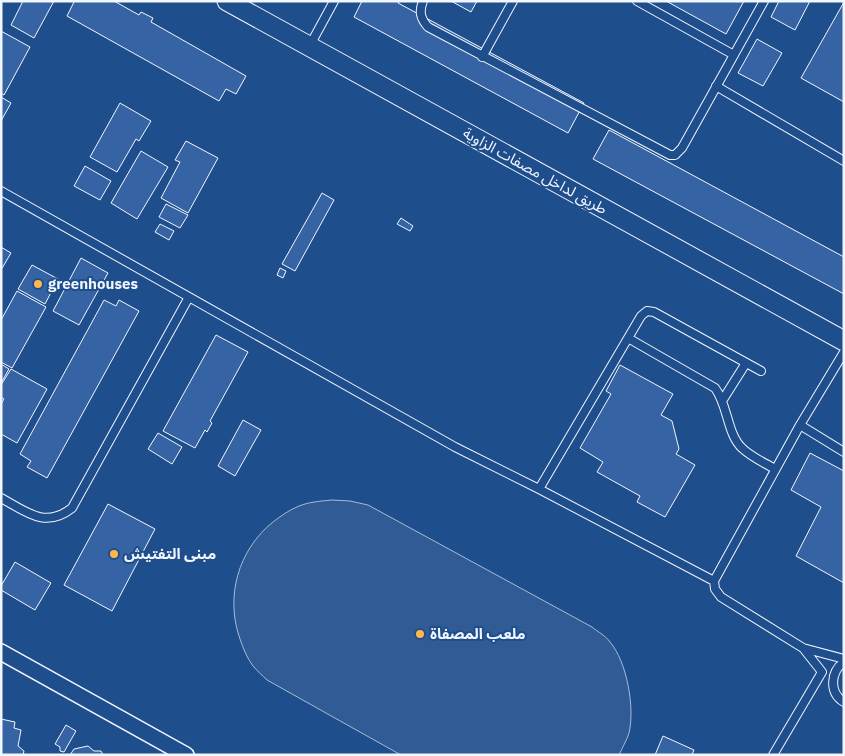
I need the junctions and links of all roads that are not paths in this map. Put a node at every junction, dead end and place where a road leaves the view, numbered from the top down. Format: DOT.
graph roads {
  1 [pos="227,1"];
  2 [pos="334,1"];
  3 [pos="423,1"];
  4 [pos="513,1"];
  5 [pos="636,1"];
  6 [pos="764,1"];
  7 [pos="309,47"];
  8 [pos="734,54"];
  9 [pos="482,57"];
  10 [pos="716,86"];
  11 [pos="844,161"];
  12 [pos="1,192"];
  13 [pos="190,297"];
  14 [pos="628,338"];
  15 [pos="844,341"];
  16 [pos="844,352"];
  17 [pos="746,363"];
  18 [pos="760,371"];
  19 [pos="722,401"];
  20 [pos="800,426"];
  21 [pos="844,452"];
  22 [pos="776,470"];
  23 [pos="539,489"];
  24 [pos="1,498"];
  25 [pos="714,581"];
  26 [pos="803,648"];
  27 [pos="1,652"];
  28 [pos="844,661"];
  29 [pos="822,672"];
  30 [pos="835,692"];
  31 [pos="844,702"];
  32 [pos="186,755"];
  33 [pos="773,755"];
  1 -- 7 [label="street, طريق لداخل مصفات الزاوية"];
  2 -- 7 [label="lane"];
  3 -- 9 [label="lane"];
  4 -- 9 [label="lane"];
  5 -- 8 [label="lane"];
  6 -- 8 [label="lane"];
  7 -- 15 [label="street, طريق لداخل مصفات الزاوية"];
  8 -- 10 [label="lane"];
  9 -- 10 [label="lane"];
  10 -- 11 [label="lane"];
  12 -- 13 [label="lane"];
  13 -- 23 [label="lane"];
  13 -- 24 [label="lane"];
  14 -- 17 [label="lane"];
  14 -- 19 [label="lane"];
  14 -- 23 [label="lane"];
  16 -- 20 [label="lane"];
  17 -- 18 [label="lane"];
  17 -- 19 [label="lane"];
  19 -- 22 [label="lane"];
  20 -- 21 [label="lane"];
  20 -- 22 [label="lane"];
  22 -- 25 [label="lane"];
  23 -- 25 [label="lane"];
  25 -- 26 [label="lane"];
  26 -- 28 [label="lane"];
  26 -- 29 [label="lane"];
  27 -- 32 [label="street"];
  28 -- 30 [label="lane"];
  29 -- 30 [label="lane"];
  29 -- 33 [label="lane"];
  30 -- 31 [label="lane"];
}
